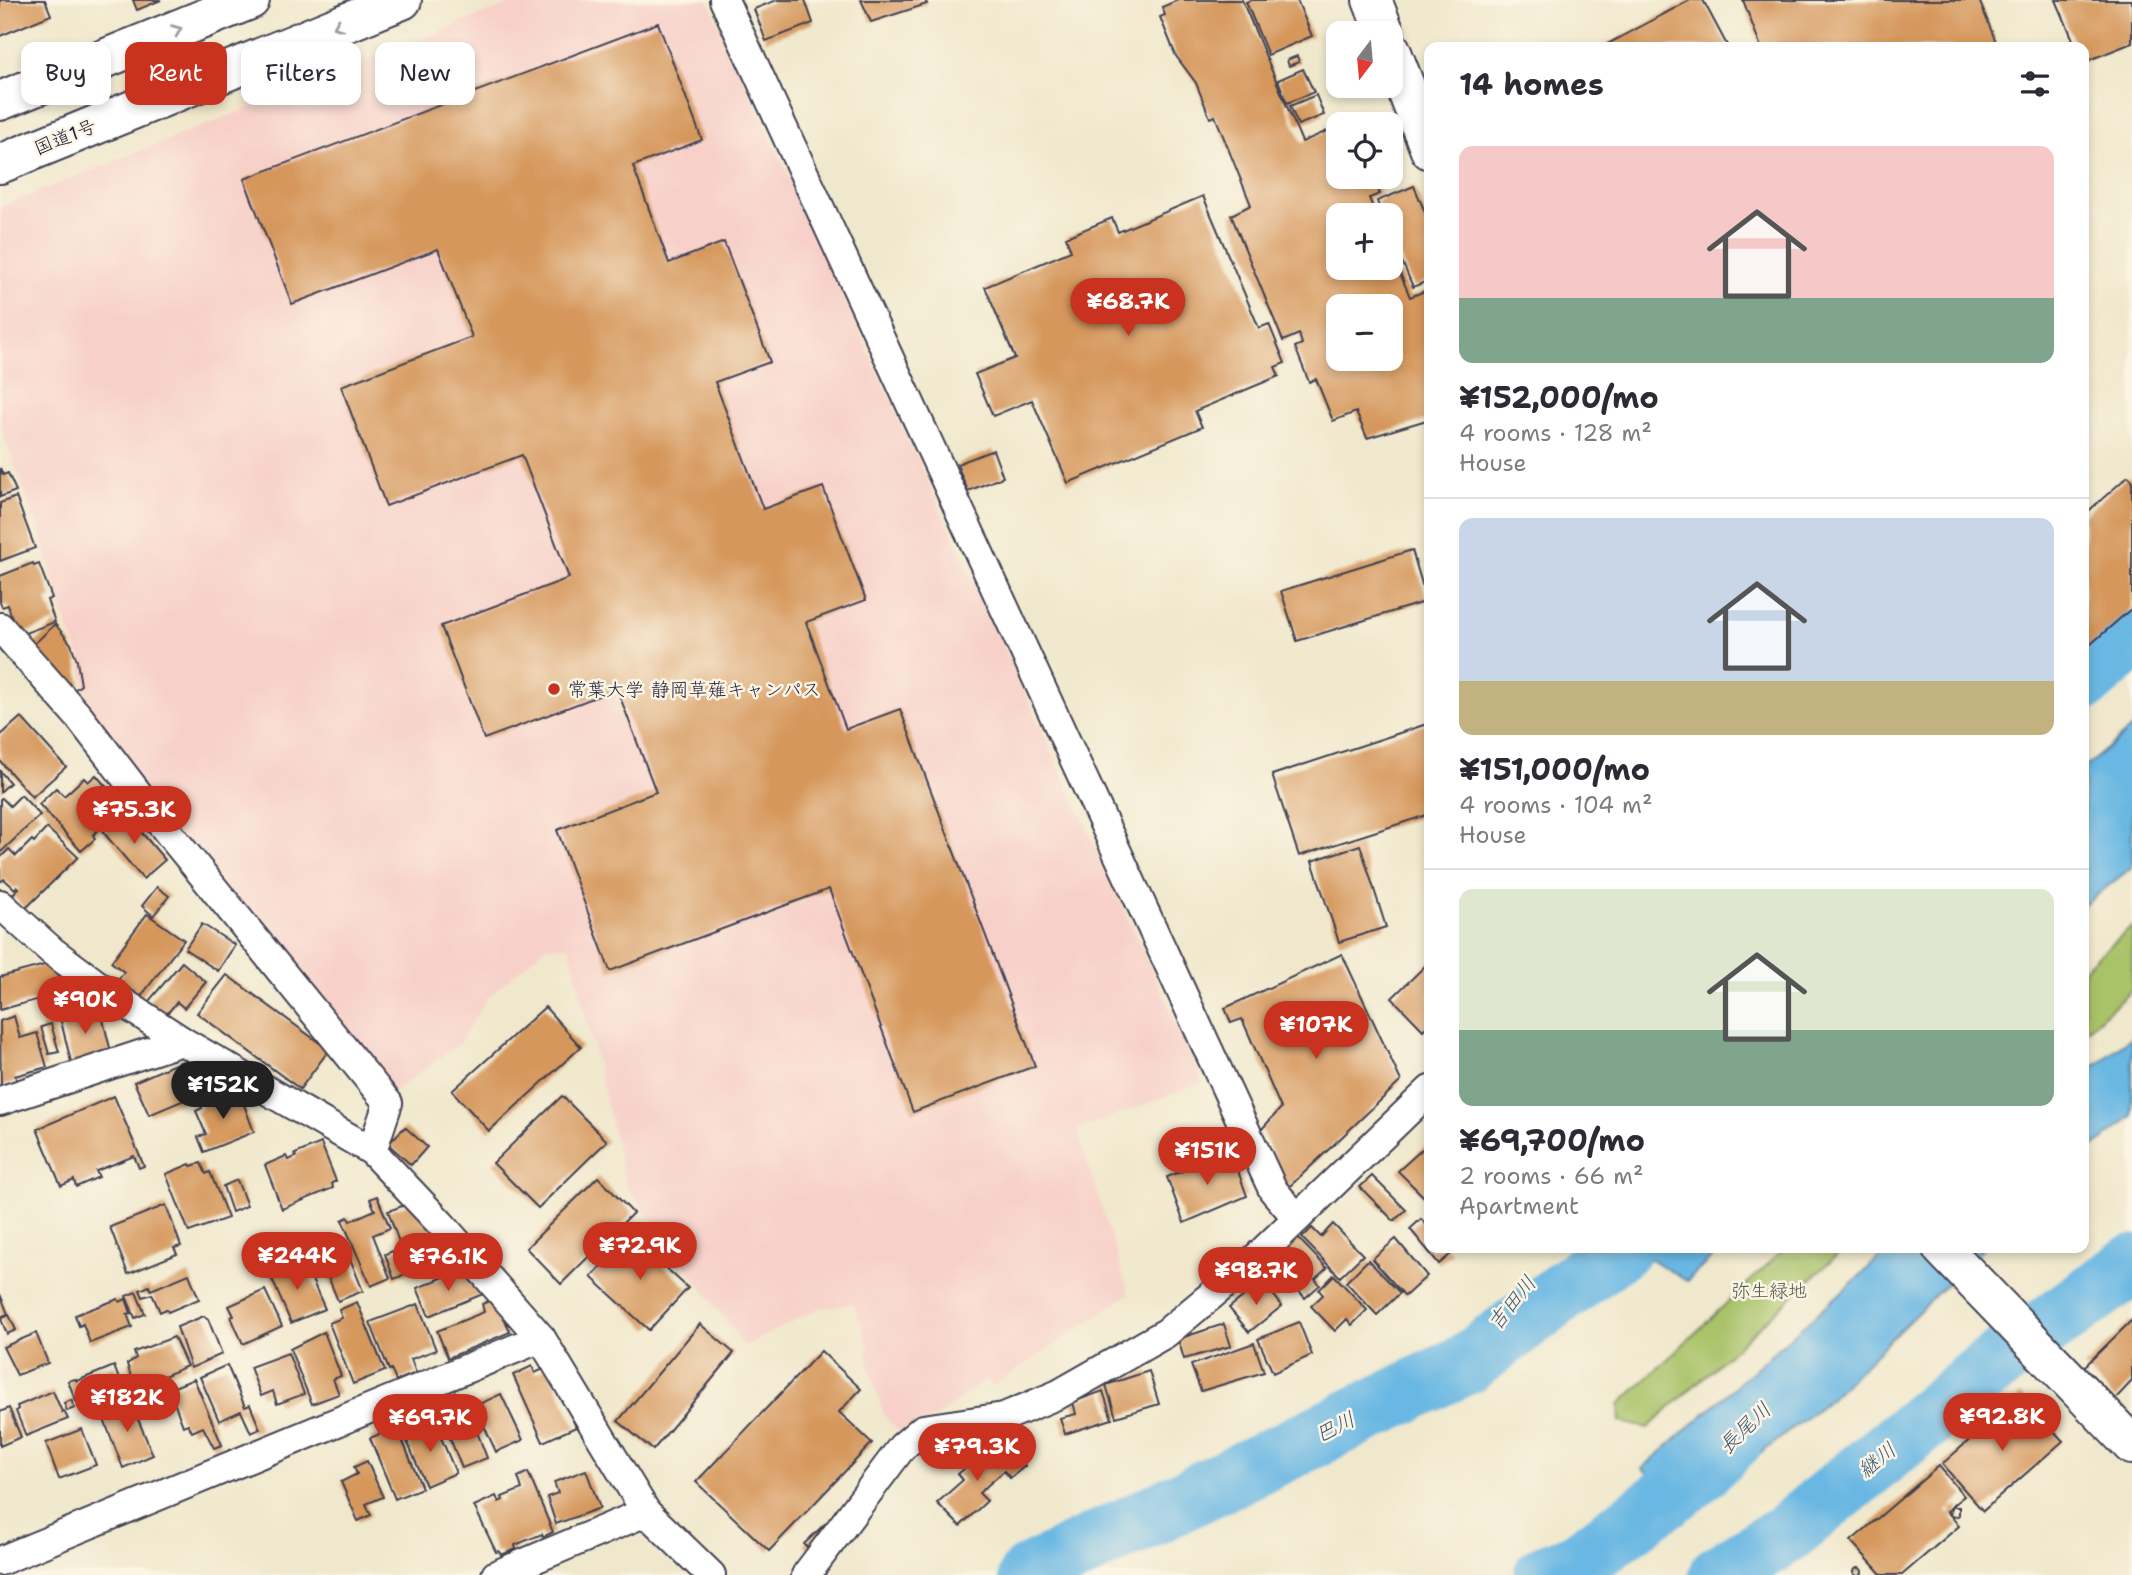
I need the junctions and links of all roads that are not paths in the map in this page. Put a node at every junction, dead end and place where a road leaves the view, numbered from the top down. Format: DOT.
graph roads {
  1 [pos="250,0"];
  2 [pos="402,0"];
  3 [pos="724,0"];
  4 [pos="1372,0"];
  5 [pos="1380,21"];
  6 [pos="1404,83"];
  7 [pos="0,101"];
  8 [pos="1424,135"];
  9 [pos="0,164"];
  10 [pos="0,627"];
  11 [pos="0,904"];
  12 [pos="183,1041"];
  13 [pos="1424,1096"];
  14 [pos="0,1101"];
  15 [pos="372,1152"];
  16 [pos="1297,1218"];
  17 [pos="1947,1253"];
  18 [pos="541,1338"];
  19 [pos="2132,1445"];
  20 [pos="646,1512"];
  21 [pos="0,1561"];
  22 [pos="0,1569"];
  23 [pos="3,1575"];
  24 [pos="495,1575"];
  25 [pos="711,1575"];
  26 [pos="806,1575"];
  7 -- 1 [label="main road, one-way"];
  2 -- 9 [label="main road, 国道1号, one-way"];
  3 -- 16 [label="street"];
  4 -- 5 [label="main road"];
  6 -- 8 [label="main road"];
  10 -- 15 [label="street"];
  11 -- 12 [label="street"];
  12 -- 14 [label="street"];
  12 -- 15 [label="street"];
  13 -- 16 [label="street"];
  15 -- 18 [label="street"];
  16 -- 26 [label="street"];
  17 -- 19 [label="main road"];
  18 -- 20 [label="street"];
  18 -- 21 [label="street"];
  20 -- 24 [label="street"];
  20 -- 25 [label="street"];
  22 -- 23 [label="street"];
}
